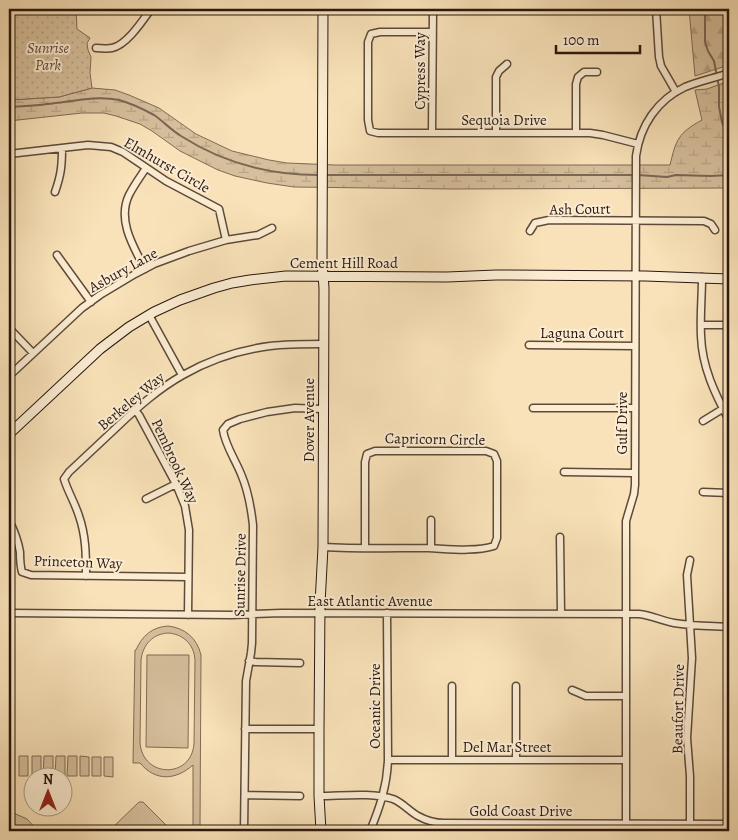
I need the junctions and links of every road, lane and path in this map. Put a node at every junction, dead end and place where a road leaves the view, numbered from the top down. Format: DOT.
graph roads {
  1 [pos="151,9"];
  2 [pos="324,9"];
  3 [pos="433,9"];
  4 [pos="656,9"];
  5 [pos="432,32"];
  6 [pos="96,48"];
  7 [pos="507,64"];
  8 [pos="597,72"];
  9 [pos="729,73"];
  10 [pos="676,92"];
  11 [pos="432,133"];
  12 [pos="496,133"];
  13 [pos="576,133"];
  14 [pos="638,144"];
  15 [pos="62,148"];
  16 [pos="9,154"];
  17 [pos="146,168"];
  18 [pos="55,192"];
  19 [pos="636,220"];
  20 [pos="272,228"];
  21 [pos="715,230"];
  22 [pos="530,231"];
  23 [pos="226,240"];
  24 [pos="57,255"];
  25 [pos="145,269"];
  26 [pos="323,276"];
  27 [pos="636,276"];
  28 [pos="702,277"];
  29 [pos="729,279"];
  30 [pos="91,302"];
  31 [pos="149,315"];
  32 [pos="701,325"];
  33 [pos="729,325"];
  34 [pos="9,328"];
  35 [pos="323,344"];
  36 [pos="529,345"];
  37 [pos="635,346"];
  38 [pos="33,353"];
  39 [pos="182,375"];
  40 [pos="9,376"];
  41 [pos="726,407"];
  42 [pos="533,408"];
  43 [pos="635,408"];
  44 [pos="323,409"];
  45 [pos="135,410"];
  46 [pos="729,420"];
  47 [pos="703,421"];
  48 [pos="10,429"];
  49 [pos="564,472"];
  50 [pos="634,473"];
  51 [pos="176,484"];
  52 [pos="703,492"];
  53 [pos="729,492"];
  54 [pos="146,499"];
  55 [pos="9,520"];
  56 [pos="431,520"];
  57 [pos="560,537"];
  58 [pos="323,547"];
  59 [pos="365,548"];
  60 [pos="431,548"];
  61 [pos="690,560"];
  62 [pos="86,576"];
  63 [pos="188,577"];
  64 [pos="9,613"];
  65 [pos="320,613"];
  66 [pos="388,614"];
  67 [pos="561,614"];
  68 [pos="626,614"];
  69 [pos="188,615"];
  70 [pos="252,615"];
  71 [pos="690,625"];
  72 [pos="729,627"];
  73 [pos="249,661"];
  74 [pos="300,662"];
  75 [pos="452,686"];
  76 [pos="516,686"];
  77 [pos="572,690"];
  78 [pos="626,696"];
  79 [pos="245,729"];
  80 [pos="319,729"];
  81 [pos="388,760"];
  82 [pos="452,760"];
  83 [pos="516,760"];
  84 [pos="626,760"];
  85 [pos="245,796"];
  86 [pos="300,796"];
  87 [pos="319,796"];
  88 [pos="383,797"];
  89 [pos="626,823"];
  90 [pos="522,824"];
  91 [pos="586,824"];
  92 [pos="650,824"];
  93 [pos="690,824"];
  94 [pos="729,824"];
  95 [pos="244,831"];
  96 [pos="321,831"];
  97 [pos="370,831"];
  98 [pos="522,831"];
  99 [pos="586,831"];
  100 [pos="650,831"];
  1 -- 6 [label="street"];
  2 -- 26 [label="main road, Dover Avenue"];
  3 -- 5 [label="street, Cypress Way"];
  4 -- 10 [label="street"];
  5 -- 11 [label="street, Cypress Way"];
  5 -- 11 [label="street, Sequoia Drive"];
  7 -- 12 [label="street"];
  8 -- 13 [label="street"];
  9 -- 10 [label="street, Gulf Drive"];
  10 -- 14 [label="street, Gulf Drive"];
  11 -- 12 [label="street, Sequoia Drive"];
  12 -- 13 [label="street, Sequoia Drive"];
  13 -- 14 [label="street, Sequoia Drive"];
  14 -- 19 [label="street, Gulf Drive"];
  15 -- 16 [label="street, Elmhurst Circle"];
  15 -- 17 [label="street, Elmhurst Circle"];
  15 -- 18 [label="street"];
  17 -- 23 [label="street, Elmhurst Circle"];
  17 -- 25 [label="street"];
  19 -- 21 [label="street, Ash Court"];
  19 -- 22 [label="street, Ash Court"];
  19 -- 27 [label="street, Gulf Drive"];
  20 -- 23 [label="street, Asbury Lane"];
  23 -- 25 [label="street, Asbury Lane"];
  24 -- 30 [label="street"];
  25 -- 30 [label="street, Asbury Lane"];
  26 -- 27 [label="main road, Cement Hill Road"];
  26 -- 31 [label="main road, Cement Hill Road"];
  26 -- 35 [label="main road, Dover Avenue"];
  27 -- 28 [label="main road, Cement Hill Road"];
  27 -- 37 [label="street, Gulf Drive"];
  28 -- 29 [label="main road, Cement Hill Road"];
  28 -- 32 [label="street"];
  30 -- 38 [label="street, Asbury Lane"];
  31 -- 39 [label="street"];
  31 -- 48 [label="main road, Cement Hill Road"];
  32 -- 33 [label="street"];
  32 -- 41 [label="street"];
  34 -- 38 [label="street"];
  35 -- 39 [label="street, Berkeley Way"];
  35 -- 44 [label="main road, Dover Avenue"];
  36 -- 37 [label="street, Laguna Court"];
  37 -- 43 [label="street, Gulf Drive"];
  38 -- 40 [label="street, Asbury Lane"];
  39 -- 45 [label="street, Berkeley Way"];
  41 -- 46 [label="street"];
  41 -- 47 [label="street"];
  42 -- 43 [label="street"];
  43 -- 50 [label="street, Gulf Drive"];
  44 -- 58 [label="main road, Dover Avenue"];
  44 -- 70 [label="street, Sunrise Drive"];
  45 -- 51 [label="street, Pembrook Way"];
  45 -- 62 [label="street, Berkeley Way"];
  49 -- 50 [label="street"];
  50 -- 68 [label="street, Gulf Drive"];
  51 -- 54 [label="street"];
  51 -- 63 [label="street, Pembrook Way"];
  52 -- 53 [label="street"];
  55 -- 62 [label="street, Princeton Way"];
  56 -- 60 [label="street"];
  57 -- 67 [label="street"];
  58 -- 59 [label="street, Capricorn Circle"];
  58 -- 65 [label="main road, Dover Avenue"];
  59 -- 60 [label="street, Capricorn Circle"];
  59 -- 60 [label="street, Capricorn Circle"];
  61 -- 71 [label="street, Beaufort Drive"];
  62 -- 63 [label="street, Princeton Way"];
  63 -- 69 [label="street, Pembrook Way"];
  64 -- 69 [label="street, East Atlantic Avenue"];
  65 -- 66 [label="street, East Atlantic Avenue"];
  65 -- 70 [label="street, East Atlantic Avenue"];
  65 -- 80 [label="main road, Dover Avenue"];
  66 -- 67 [label="street, East Atlantic Avenue"];
  66 -- 81 [label="street, Oceanic Drive"];
  67 -- 68 [label="street, East Atlantic Avenue"];
  68 -- 71 [label="street, East Atlantic Avenue"];
  68 -- 78 [label="street, Gulf Drive"];
  69 -- 70 [label="street, East Atlantic Avenue"];
  70 -- 73 [label="street, Sunrise Drive"];
  71 -- 72 [label="street, East Atlantic Avenue"];
  71 -- 93 [label="street, Beaufort Drive"];
  73 -- 74 [label="street"];
  73 -- 79 [label="street, Sunrise Drive"];
  75 -- 82 [label="street"];
  76 -- 83 [label="street"];
  77 -- 78 [label="street"];
  78 -- 84 [label="street, Gulf Drive"];
  79 -- 80 [label="street"];
  79 -- 85 [label="street, Sunrise Drive"];
  80 -- 87 [label="main road, Dover Avenue"];
  81 -- 82 [label="street, Del Mar Street"];
  81 -- 88 [label="street, Oceanic Drive"];
  82 -- 83 [label="street, Del Mar Street"];
  83 -- 84 [label="street, Del Mar Street"];
  84 -- 89 [label="street, Gulf Drive"];
  85 -- 86 [label="street"];
  85 -- 95 [label="street, Sunrise Drive"];
  87 -- 88 [label="street, Gold Coast Drive"];
  87 -- 96 [label="main road, Dover Avenue"];
  88 -- 90 [label="street, Gold Coast Drive"];
  88 -- 97 [label="street, Oceanic Drive"];
  89 -- 91 [label="street, Gold Coast Drive"];
  89 -- 92 [label="street, Gold Coast Drive"];
  90 -- 91 [label="street, Gold Coast Drive"];
  90 -- 98 [label="street"];
  91 -- 99 [label="street"];
  92 -- 93 [label="street, Gold Coast Drive"];
  92 -- 100 [label="street"];
  93 -- 94 [label="street, Gold Coast Drive"];
}
